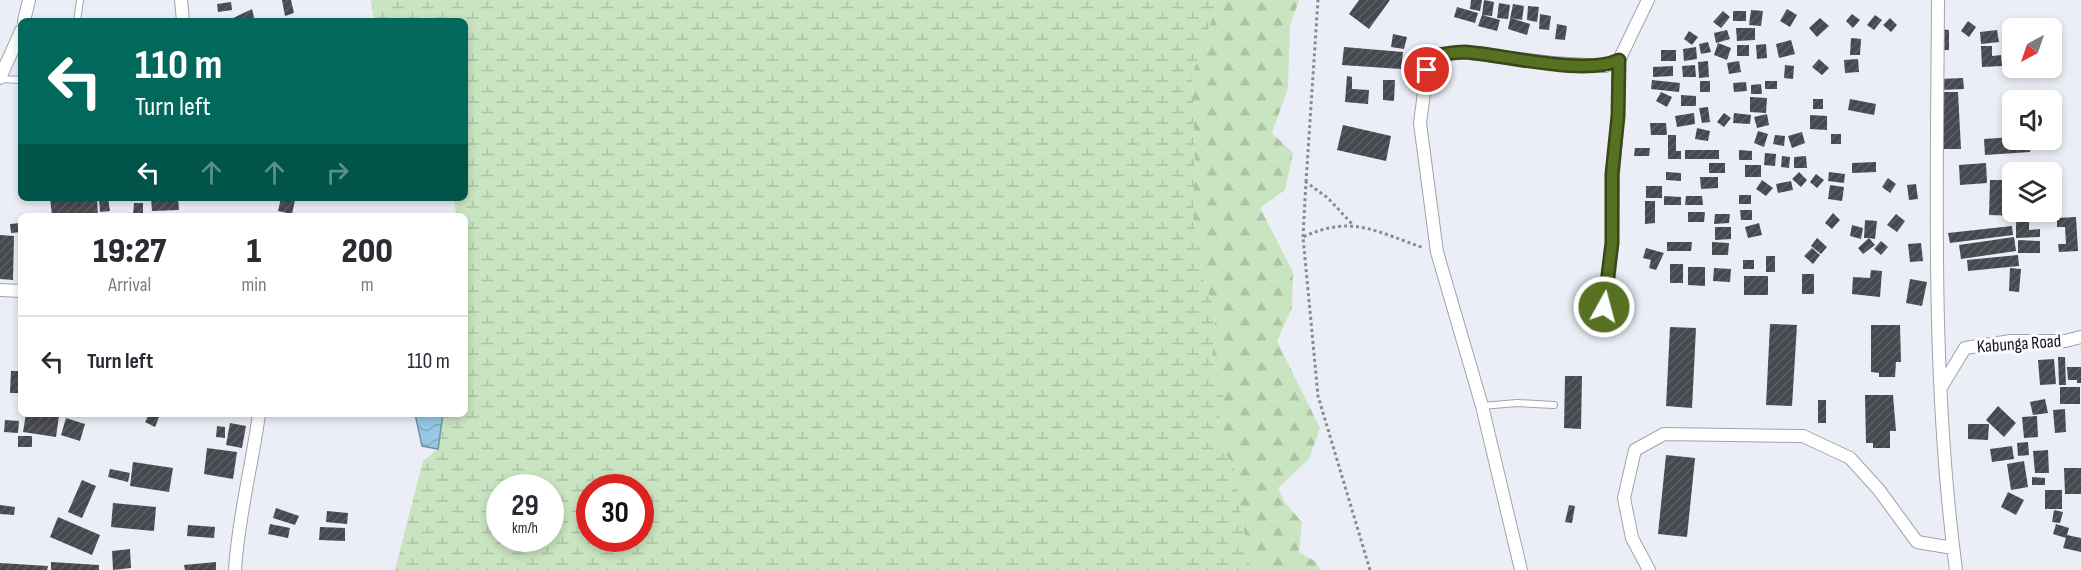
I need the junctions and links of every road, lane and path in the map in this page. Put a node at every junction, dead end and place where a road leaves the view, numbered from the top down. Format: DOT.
graph roads {
  1 [pos="29,0"];
  2 [pos="80,0"];
  3 [pos="181,0"];
  4 [pos="1318,0"];
  5 [pos="1648,0"];
  6 [pos="1938,0"];
  7 [pos="25,18"];
  8 [pos="77,18"];
  9 [pos="183,18"];
  10 [pos="18,38"];
  11 [pos="1619,60"];
  12 [pos="0,78"];
  13 [pos="18,80"];
  14 [pos="1306,182"];
  15 [pos="1352,224"];
  16 [pos="1303,237"];
  17 [pos="1437,252"];
  18 [pos="0,290"];
  19 [pos="18,291"];
  20 [pos="1604,328"];
  21 [pos="2081,337"];
  22 [pos="1942,386"];
  23 [pos="1554,405"];
  24 [pos="1482,406"];
  25 [pos="259,417"];
  26 [pos="1953,548"];
  27 [pos="235,570"];
  28 [pos="1370,570"];
  29 [pos="1521,570"];
  30 [pos="1648,570"];
  31 [pos="1956,570"];
  1 -- 7 [label="street"];
  2 -- 8 [label="lane"];
  3 -- 9 [label="street"];
  4 -- 14 [label="path"];
  5 -- 11 [label="street"];
  6 -- 22 [label="street"];
  10 -- 12 [label="street"];
  11 -- 17 [label="street"];
  11 -- 20 [label="street"];
  12 -- 13 [label="lane"];
  14 -- 15 [label="path"];
  14 -- 16 [label="path"];
  15 -- 16 [label="path"];
  15 -- 17 [label="path"];
  16 -- 28 [label="path"];
  17 -- 24 [label="street"];
  18 -- 19 [label="street"];
  21 -- 22 [label="street, Kabunga Road"];
  22 -- 26 [label="street"];
  23 -- 24 [label="lane"];
  24 -- 29 [label="street"];
  25 -- 27 [label="street"];
  26 -- 30 [label="street"];
  26 -- 31 [label="street"];
}
